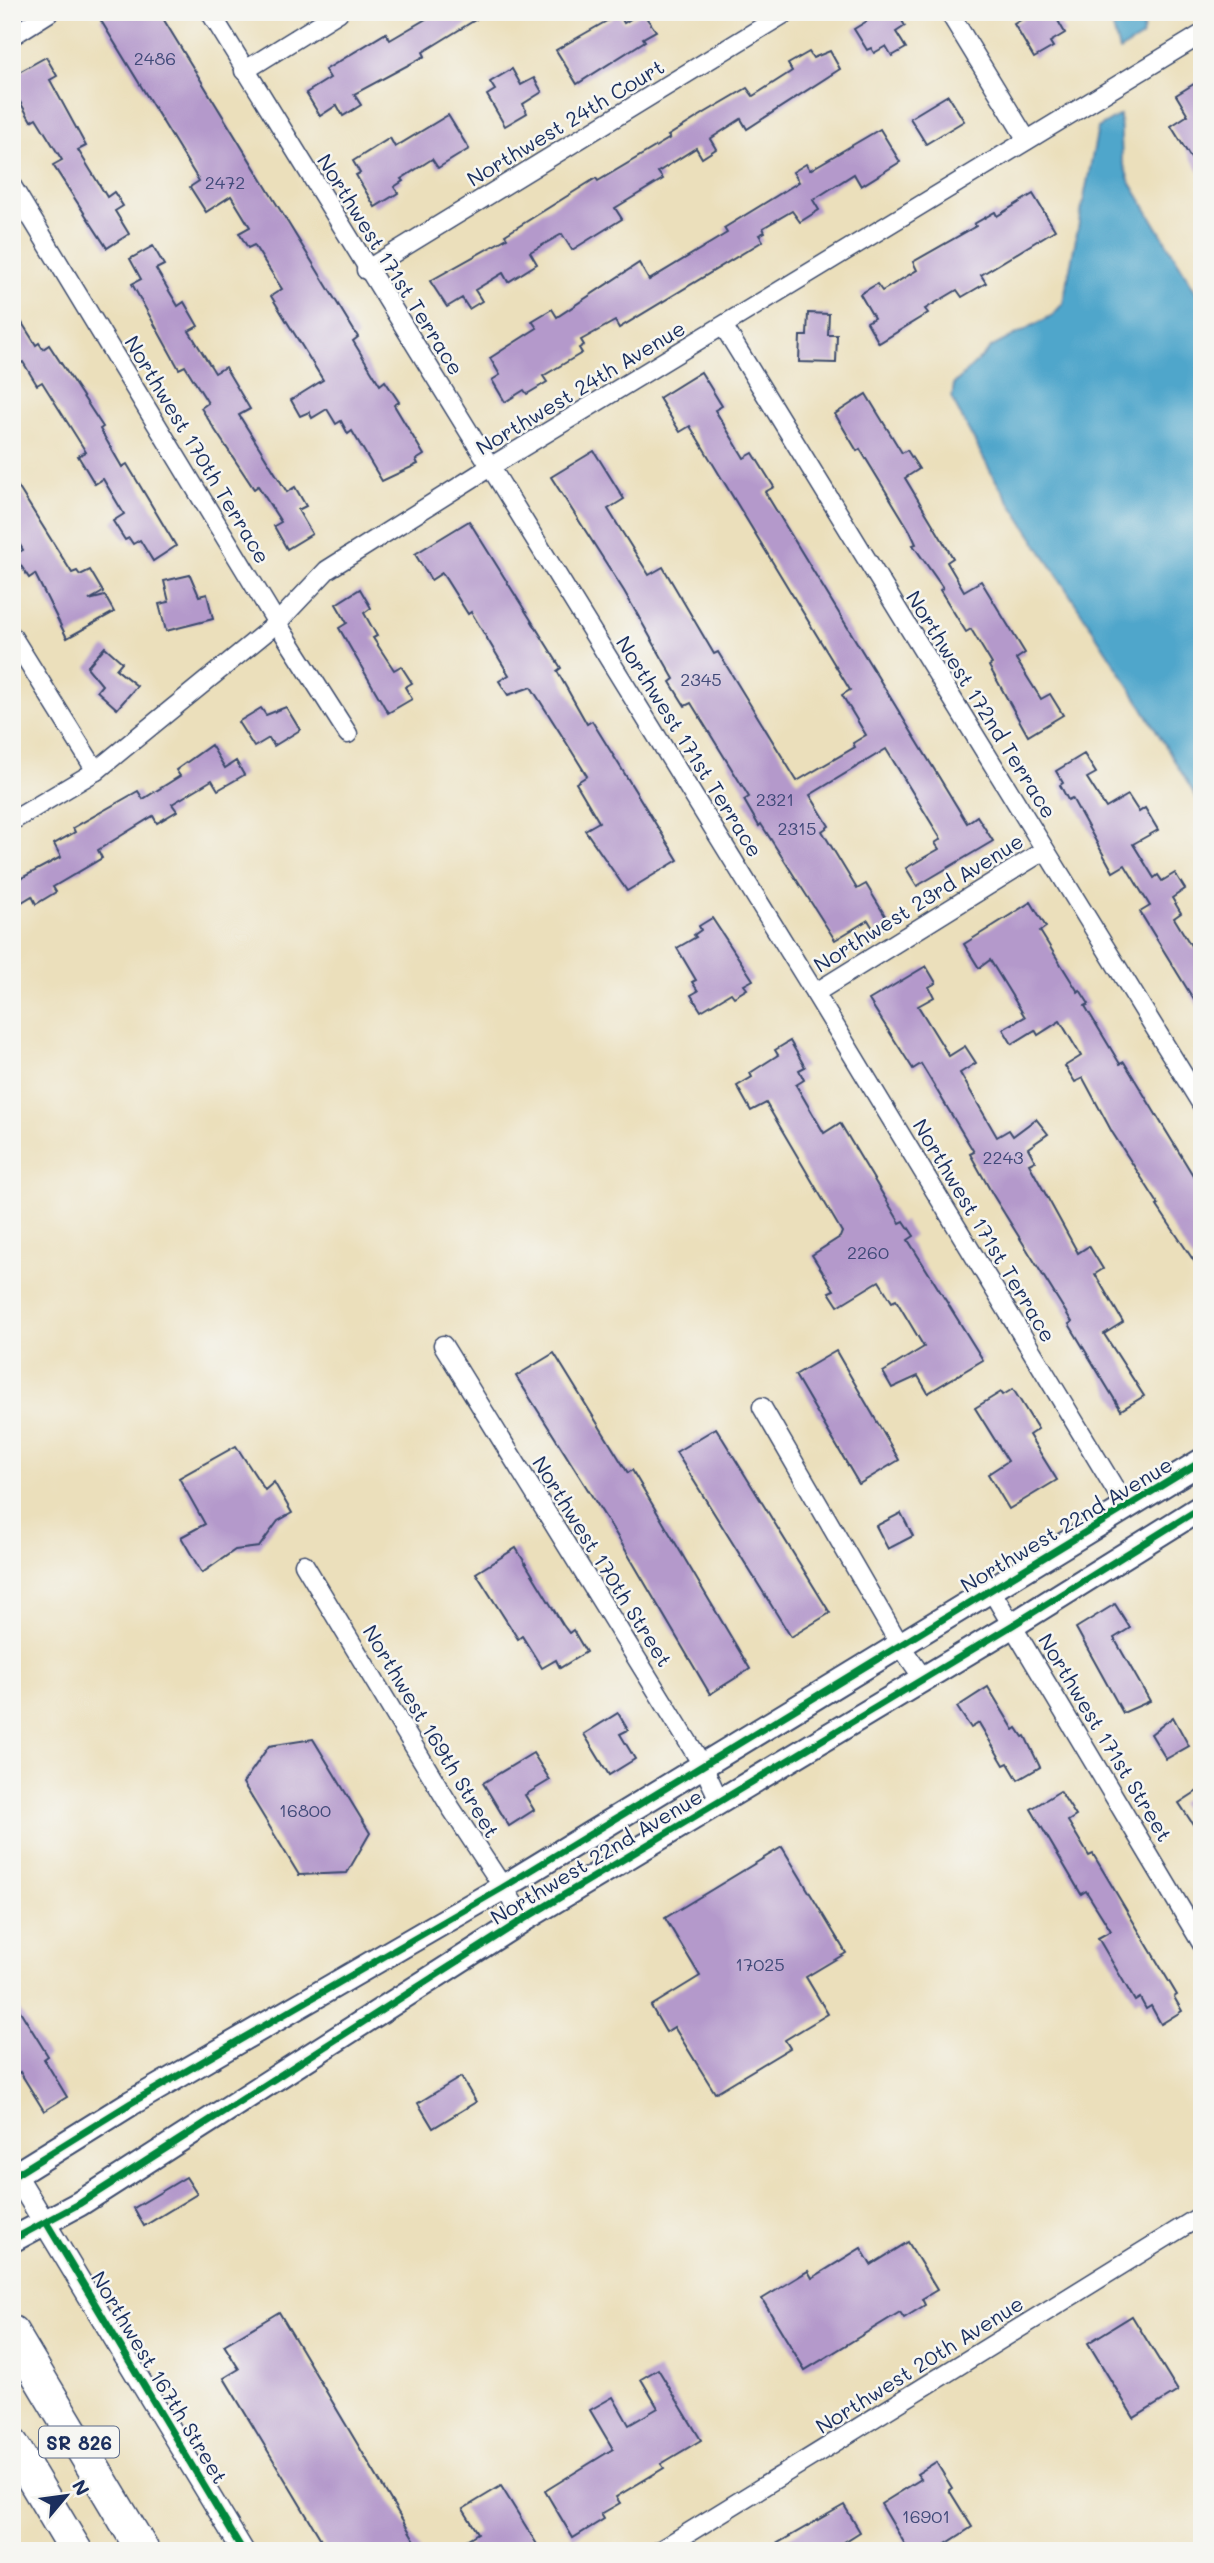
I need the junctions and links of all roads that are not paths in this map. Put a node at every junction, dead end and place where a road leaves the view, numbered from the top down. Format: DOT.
graph roads {
  1 [pos="50,12"];
  2 [pos="209,12"];
  3 [pos="339,12"];
  4 [pos="787,12"];
  5 [pos="949,12"];
  6 [pos="1202,34"];
  7 [pos="12,36"];
  8 [pos="244,71"];
  9 [pos="1027,139"];
  10 [pos="12,186"];
  11 [pos="366,270"];
  12 [pos="724,327"];
  13 [pos="490,467"];
  14 [pos="276,623"];
  15 [pos="12,636"];
  16 [pos="348,734"];
  17 [pos="96,771"];
  18 [pos="12,821"];
  19 [pos="1045,850"];
  20 [pos="816,993"];
  21 [pos="1202,1105"];
  22 [pos="443,1345"];
  23 [pos="762,1407"];
  24 [pos="1202,1461"];
  25 [pos="1126,1507"];
  26 [pos="1202,1507"];
  27 [pos="304,1564"];
  28 [pos="991,1590"];
  29 [pos="1013,1625"];
  30 [pos="900,1645"];
  31 [pos="923,1678"];
  32 [pos="703,1766"];
  33 [pos="720,1802"];
  34 [pos="502,1888"];
  35 [pos="524,1919"];
  36 [pos="1202,1944"];
  37 [pos="13,2173"];
  38 [pos="1202,2215"];
  39 [pos="46,2222"];
  40 [pos="12,2240"];
  41 [pos="13,2333"];
  42 [pos="12,2444"];
  43 [pos="76,2551"];
  44 [pos="144,2551"];
  45 [pos="243,2551"];
  46 [pos="659,2551"];
  1 -- 7 [label="street"];
  2 -- 8 [label="street, Northwest 171st Terrace"];
  3 -- 8 [label="street"];
  4 -- 11 [label="street, Northwest 24th Court"];
  5 -- 9 [label="street"];
  6 -- 9 [label="street, Northwest 24th Avenue"];
  8 -- 11 [label="street, Northwest 171st Terrace"];
  9 -- 12 [label="street, Northwest 24th Avenue"];
  10 -- 14 [label="street, Northwest 170th Terrace"];
  11 -- 13 [label="street, Northwest 171st Terrace"];
  12 -- 13 [label="street, Northwest 24th Avenue"];
  12 -- 19 [label="street, Northwest 172nd Terrace"];
  13 -- 14 [label="street, Northwest 24th Avenue"];
  13 -- 20 [label="street, Northwest 171st Terrace"];
  14 -- 16 [label="street, Northwest 170th Terrace"];
  14 -- 17 [label="street, Northwest 24th Avenue"];
  15 -- 17 [label="street"];
  17 -- 18 [label="street, Northwest 24th Avenue"];
  19 -- 20 [label="street, Northwest 23rd Avenue"];
  19 -- 21 [label="street, Northwest 172nd Terrace"];
  20 -- 25 [label="street, Northwest 171st Terrace"];
  22 -- 32 [label="street, Northwest 170th Street"];
  23 -- 30 [label="street"];
  24 -- 25 [label="main road, Northwest 22nd Avenue"];
  25 -- 28 [label="main road, Northwest 22nd Avenue"];
  26 -- 29 [label="main road, Northwest 22nd Avenue"];
  27 -- 34 [label="street, Northwest 169th Street"];
  28 -- 29 [label="street, Northwest 171st Street"];
  28 -- 30 [label="main road, Northwest 22nd Avenue"];
  29 -- 31 [label="main road, Northwest 22nd Avenue"];
  29 -- 36 [label="street, Northwest 171st Street"];
  30 -- 31 [label="street"];
  30 -- 32 [label="main road, Northwest 22nd Avenue"];
  31 -- 33 [label="main road, Northwest 22nd Avenue"];
  32 -- 33 [label="street, Northwest 170th Street"];
  32 -- 34 [label="main road, Northwest 22nd Avenue"];
  33 -- 35 [label="main road, Northwest 22nd Avenue"];
  34 -- 35 [label="street, Northwest 169th Street"];
  34 -- 37 [label="main road, Northwest 22nd Avenue"];
  35 -- 39 [label="main road, Northwest 22nd Avenue"];
  37 -- 39 [label="street, Northwest 167th Street"];
  38 -- 46 [label="street, Northwest 20th Avenue"];
  39 -- 40 [label="main road, Northwest 22nd Avenue"];
  39 -- 45 [label="street, Northwest 167th Street"];
  41 -- 44 [label="highway, SR 826"];
  42 -- 43 [label="highway, SR 826"];
}
